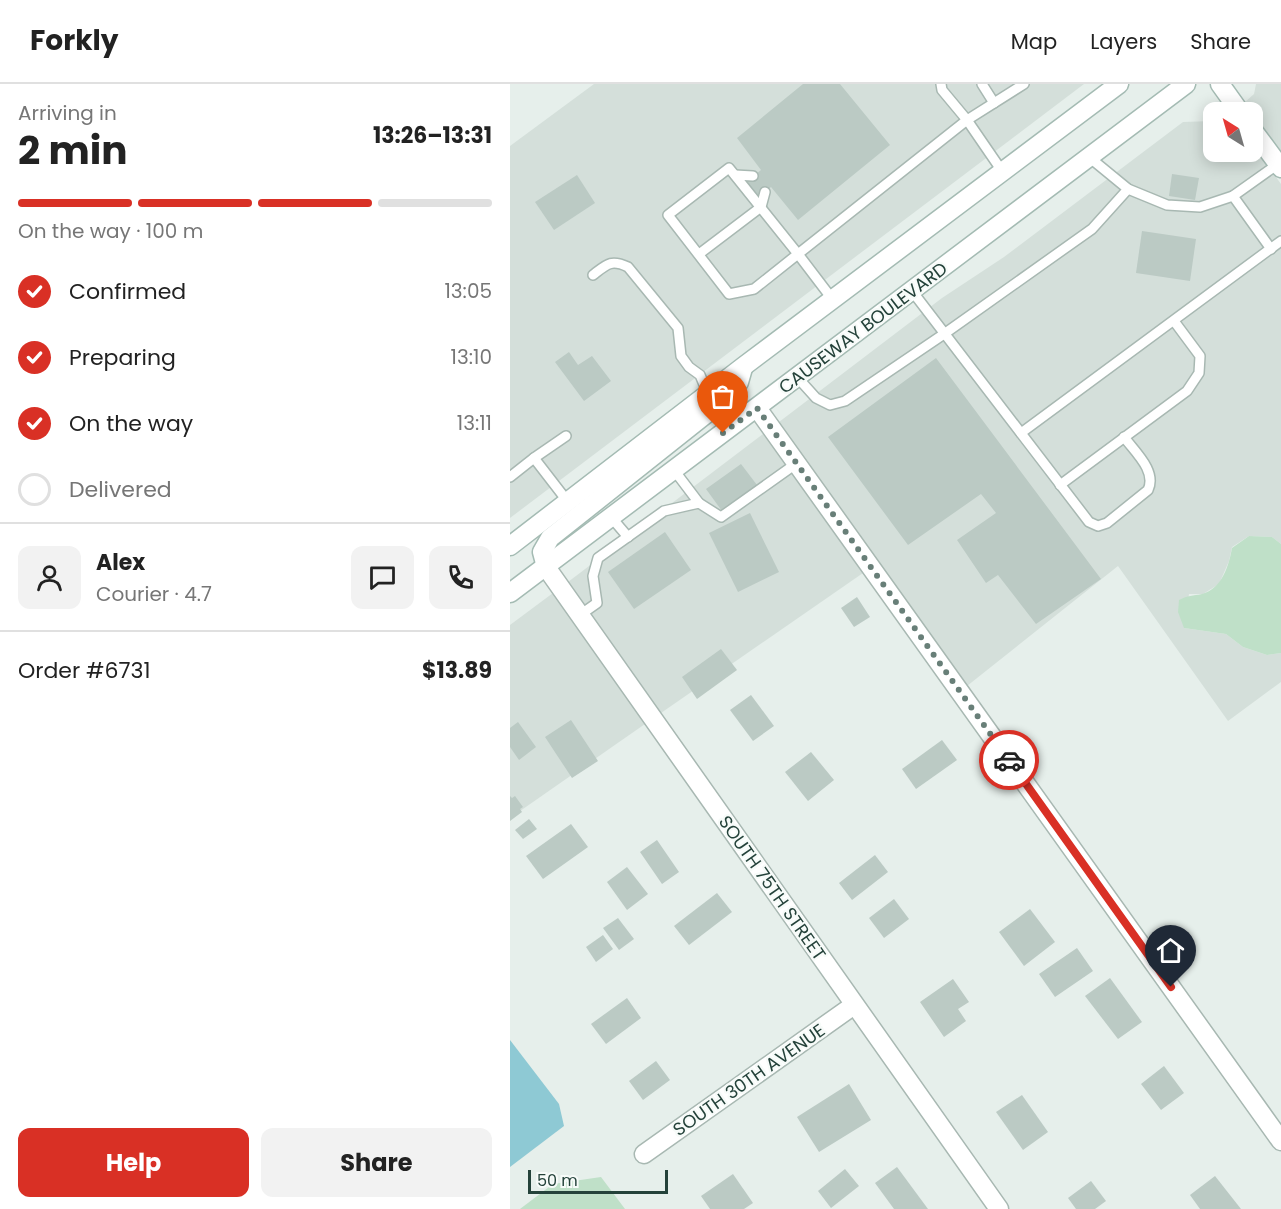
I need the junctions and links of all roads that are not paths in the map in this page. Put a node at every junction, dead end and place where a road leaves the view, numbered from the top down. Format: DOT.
graph roads {
  1 [pos="982,84"];
  2 [pos="1024,84"];
  3 [pos="1119,84"];
  4 [pos="1186,84"];
  5 [pos="1220,84"];
  6 [pos="939,86"];
  7 [pos="1233,102"];
  8 [pos="994,103"];
  9 [pos="967,120"];
  10 [pos="1263,144"];
  11 [pos="1089,157"];
  12 [pos="1280,166"];
  13 [pos="1002,171"];
  14 [pos="735,175"];
  15 [pos="753,176"];
  16 [pos="1128,189"];
  17 [pos="765,192"];
  18 [pos="1233,196"];
  19 [pos="760,207"];
  20 [pos="1281,241"];
  21 [pos="1271,249"];
  22 [pos="699,254"];
  23 [pos="798,254"];
  24 [pos="593,275"];
  25 [pos="912,291"];
  26 [pos="833,300"];
  27 [pos="1174,321"];
  28 [pos="945,334"];
  29 [pos="744,366"];
  30 [pos="797,377"];
  31 [pos="708,394"];
  32 [pos="757,408"];
  33 [pos="1021,433"];
  34 [pos="566,436"];
  35 [pos="1124,437"];
  36 [pos="534,458"];
  37 [pos="796,464"];
  38 [pos="674,470"];
  39 [pos="510,477"];
  40 [pos="1060,485"];
  41 [pos="568,501"];
  42 [pos="699,503"];
  43 [pos="611,517"];
  44 [pos="628,537"];
  45 [pos="510,546"];
  46 [pos="546,567"];
  47 [pos="510,593"];
  48 [pos="580,615"];
  49 [pos="854,1005"];
  50 [pos="1281,1141"];
  51 [pos="644,1154"];
  52 [pos="999,1209"];
  1 -- 8 [label="lane"];
  2 -- 8 [label="lane"];
  3 -- 13 [label="street"];
  4 -- 11 [label="street, CAUSEWAY BOULEVARD"];
  5 -- 7 [label="street"];
  6 -- 9 [label="lane"];
  8 -- 9 [label="lane"];
  9 -- 13 [label="lane"];
  9 -- 23 [label="lane"];
  10 -- 12 [label="street"];
  11 -- 16 [label="lane"];
  11 -- 25 [label="street, CAUSEWAY BOULEVARD"];
  12 -- 18 [label="lane"];
  13 -- 26 [label="street"];
  14 -- 15 [label="lane"];
  14 -- 19 [label="lane"];
  14 -- 22 [label="lane"];
  16 -- 18 [label="lane"];
  16 -- 28 [label="lane"];
  17 -- 19 [label="lane"];
  18 -- 21 [label="lane"];
  19 -- 22 [label="lane"];
  19 -- 23 [label="lane"];
  20 -- 21 [label="lane"];
  21 -- 27 [label="lane"];
  22 -- 23 [label="lane"];
  23 -- 26 [label="lane"];
  24 -- 31 [label="lane"];
  25 -- 28 [label="lane"];
  25 -- 30 [label="street, CAUSEWAY BOULEVARD"];
  26 -- 29 [label="street"];
  27 -- 33 [label="lane"];
  27 -- 35 [label="lane"];
  28 -- 30 [label="lane"];
  28 -- 33 [label="lane"];
  29 -- 31 [label="street"];
  29 -- 46 [label="street"];
  30 -- 32 [label="street, CAUSEWAY BOULEVARD"];
  31 -- 41 [label="street"];
  32 -- 37 [label="street"];
  32 -- 38 [label="street, CAUSEWAY BOULEVARD"];
  33 -- 40 [label="lane"];
  34 -- 36 [label="lane"];
  35 -- 40 [label="lane"];
  35 -- 40 [label="lane"];
  36 -- 39 [label="lane"];
  36 -- 41 [label="lane"];
  37 -- 42 [label="lane"];
  37 -- 50 [label="street"];
  38 -- 42 [label="lane"];
  38 -- 43 [label="street, CAUSEWAY BOULEVARD"];
  41 -- 45 [label="street"];
  42 -- 44 [label="lane"];
  43 -- 44 [label="lane"];
  43 -- 46 [label="street, CAUSEWAY BOULEVARD"];
  44 -- 48 [label="lane"];
  46 -- 47 [label="street, CAUSEWAY BOULEVARD"];
  46 -- 48 [label="street, SOUTH 75TH STREET"];
  48 -- 49 [label="street, SOUTH 75TH STREET"];
  49 -- 51 [label="street, SOUTH 30TH AVENUE"];
  49 -- 52 [label="street, SOUTH 75TH STREET"];
}
